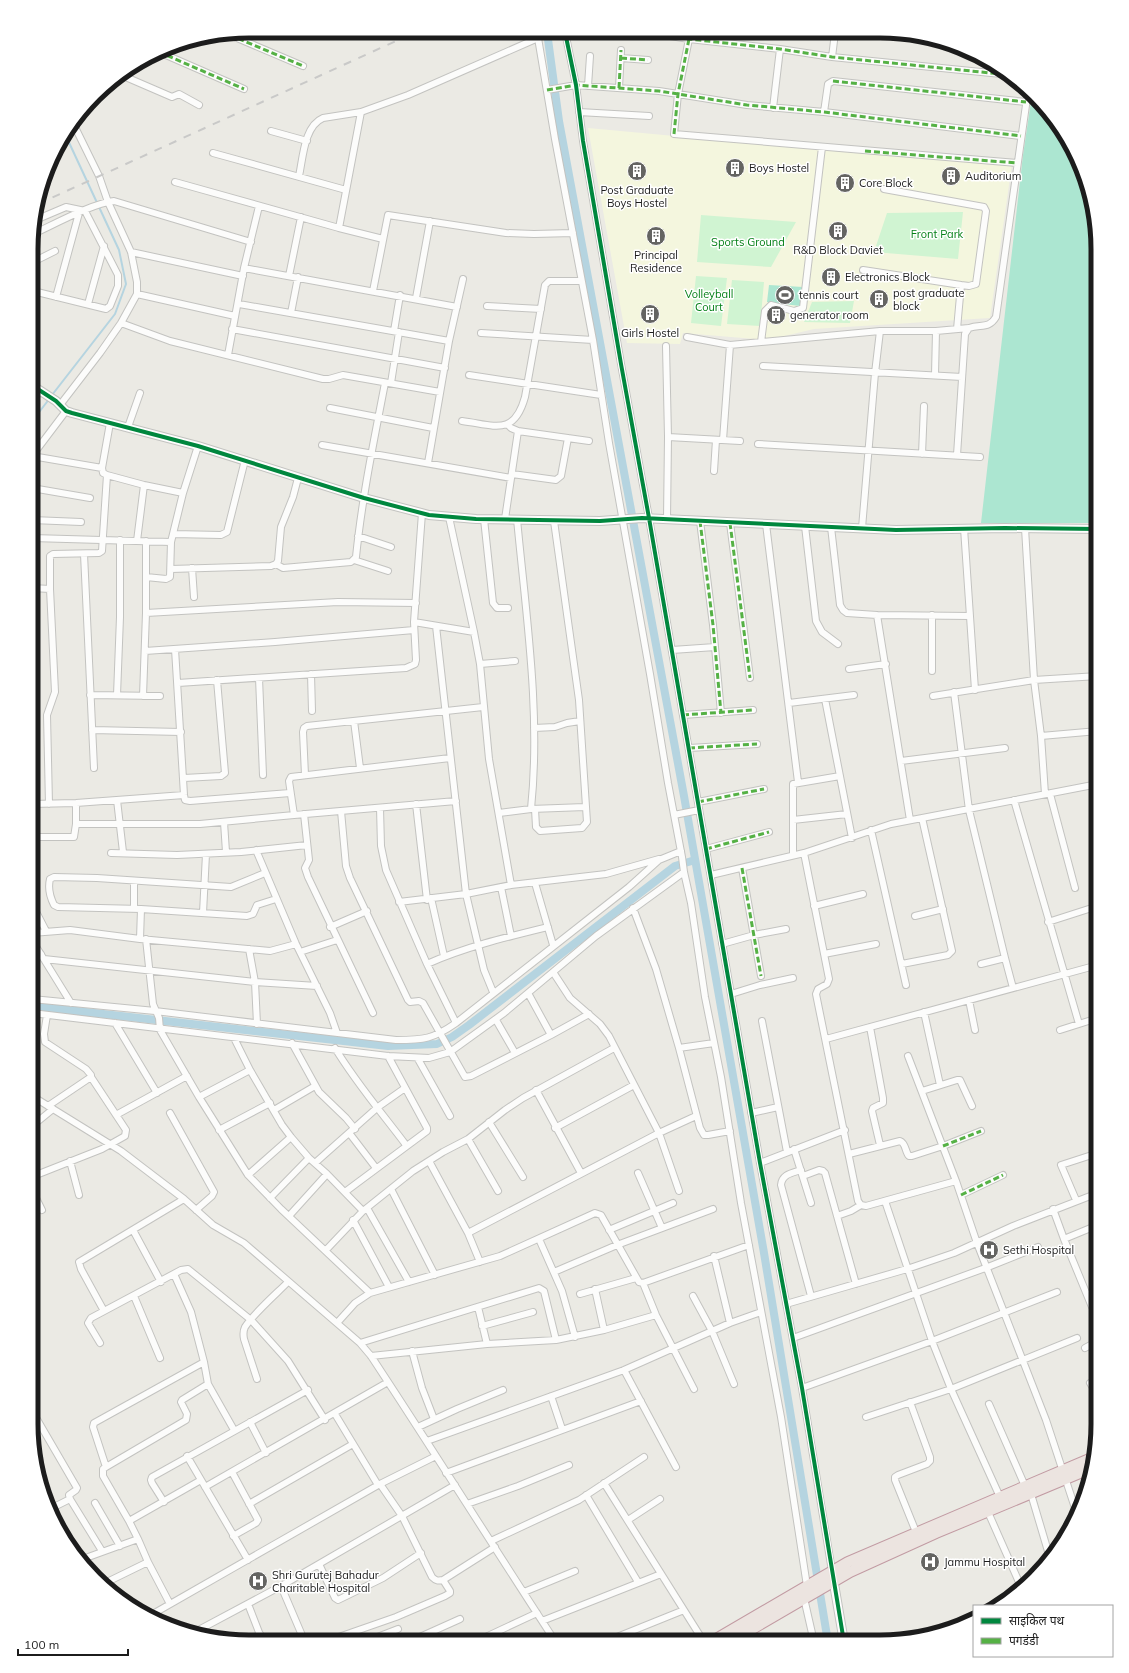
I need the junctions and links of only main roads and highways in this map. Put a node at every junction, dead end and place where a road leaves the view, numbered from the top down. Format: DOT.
graph roads {
  1 [pos="1088,1461"];
  2 [pos="1086,1469"];
  3 [pos="1064,1474"];
  4 [pos="1028,1490"];
  5 [pos="828,1579"];
  6 [pos="746,1632"];
  1 -- 3 [label="highway"];
  2 -- 3 [label="highway"];
  3 -- 4 [label="highway"];
  4 -- 5 [label="highway"];
  4 -- 5 [label="highway"];
  5 -- 6 [label="highway"];
}
